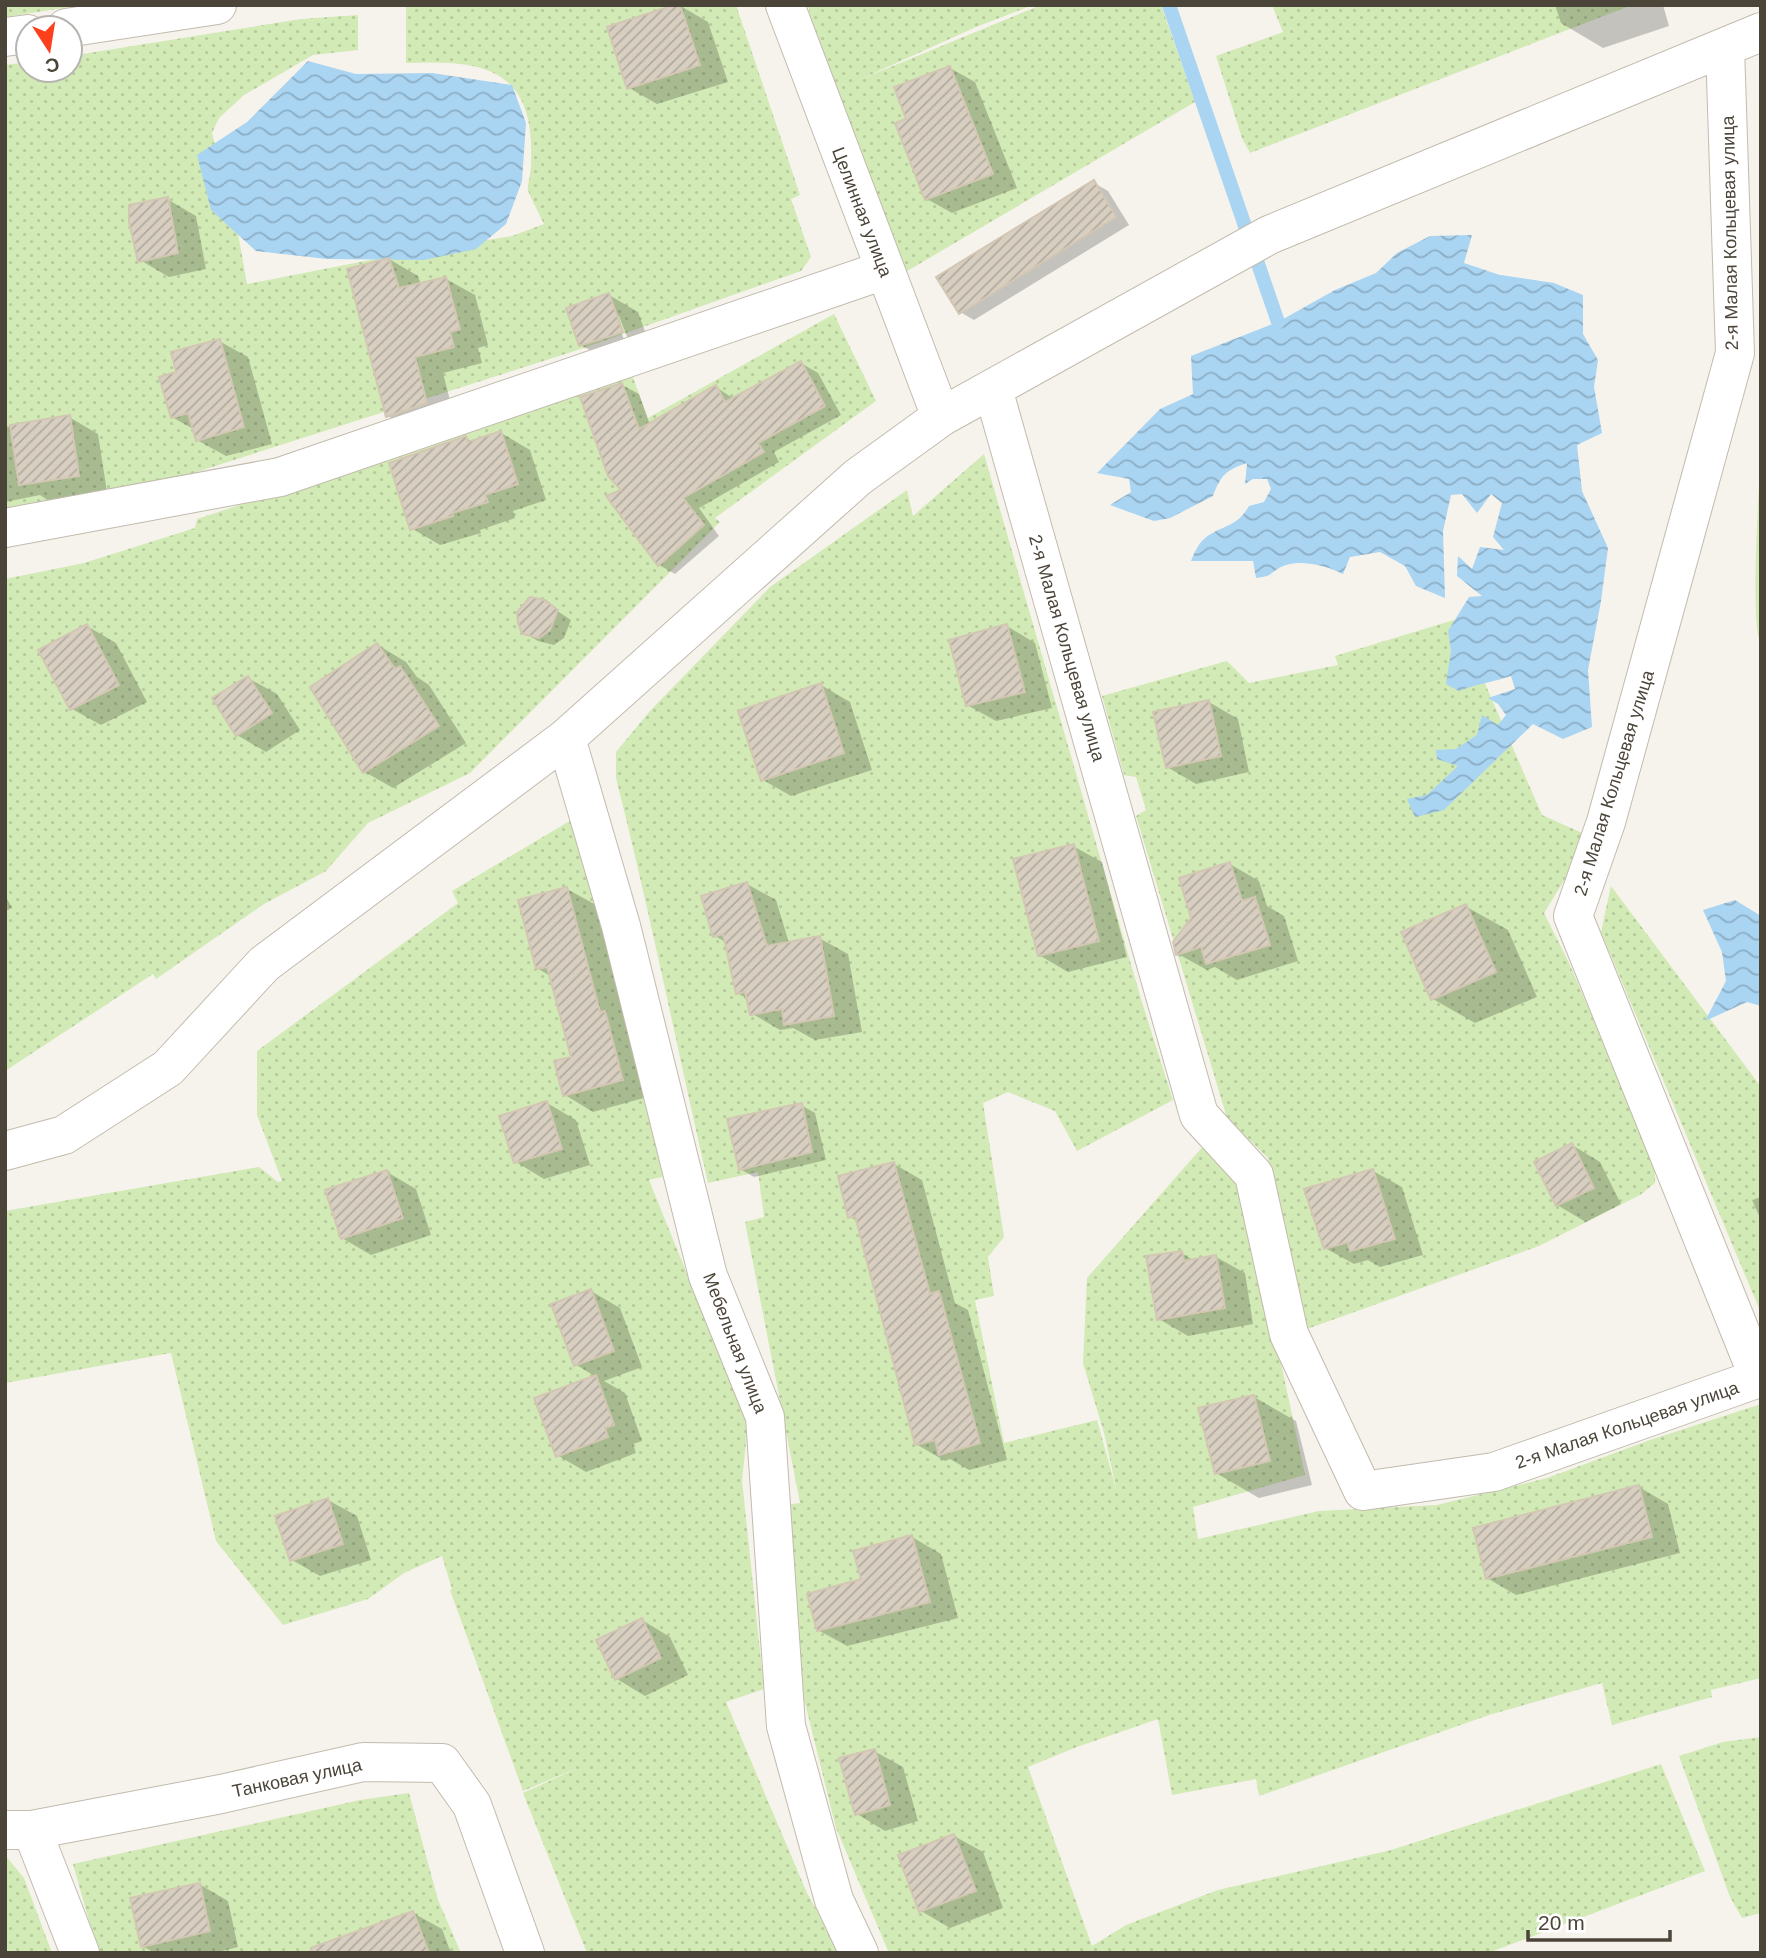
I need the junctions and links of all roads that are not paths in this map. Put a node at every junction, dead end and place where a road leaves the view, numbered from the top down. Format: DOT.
graph roads {
  1 [pos="217,5"];
  2 [pos="785,5"];
  3 [pos="84,25"];
  4 [pos="1761,32"];
  5 [pos="1725,47"];
  6 [pos="884,270"];
  7 [pos="993,389"];
  8 [pos="942,417"];
  9 [pos="5,528"];
  10 [pos="566,738"];
  11 [pos="5,1151"];
  12 [pos="19,1830"];
  13 [pos="80,1953"];
  14 [pos="525,1953"];
  15 [pos="859,1953"];
  1 -- 3 [label="street"];
  2 -- 6 [label="street, Целинная улица"];
  4 -- 5 [label="street"];
  5 -- 7 [label="street"];
  5 -- 7 [label="street, 2-я Малая Кольцевая улица"];
  6 -- 8 [label="street, Целинная улица"];
  6 -- 9 [label="street"];
  7 -- 8 [label="street"];
  8 -- 10 [label="street"];
  10 -- 11 [label="street"];
  10 -- 15 [label="street, Мебельная улица"];
  12 -- 13 [label="street"];
  12 -- 14 [label="street, Танковая улица"];
}
